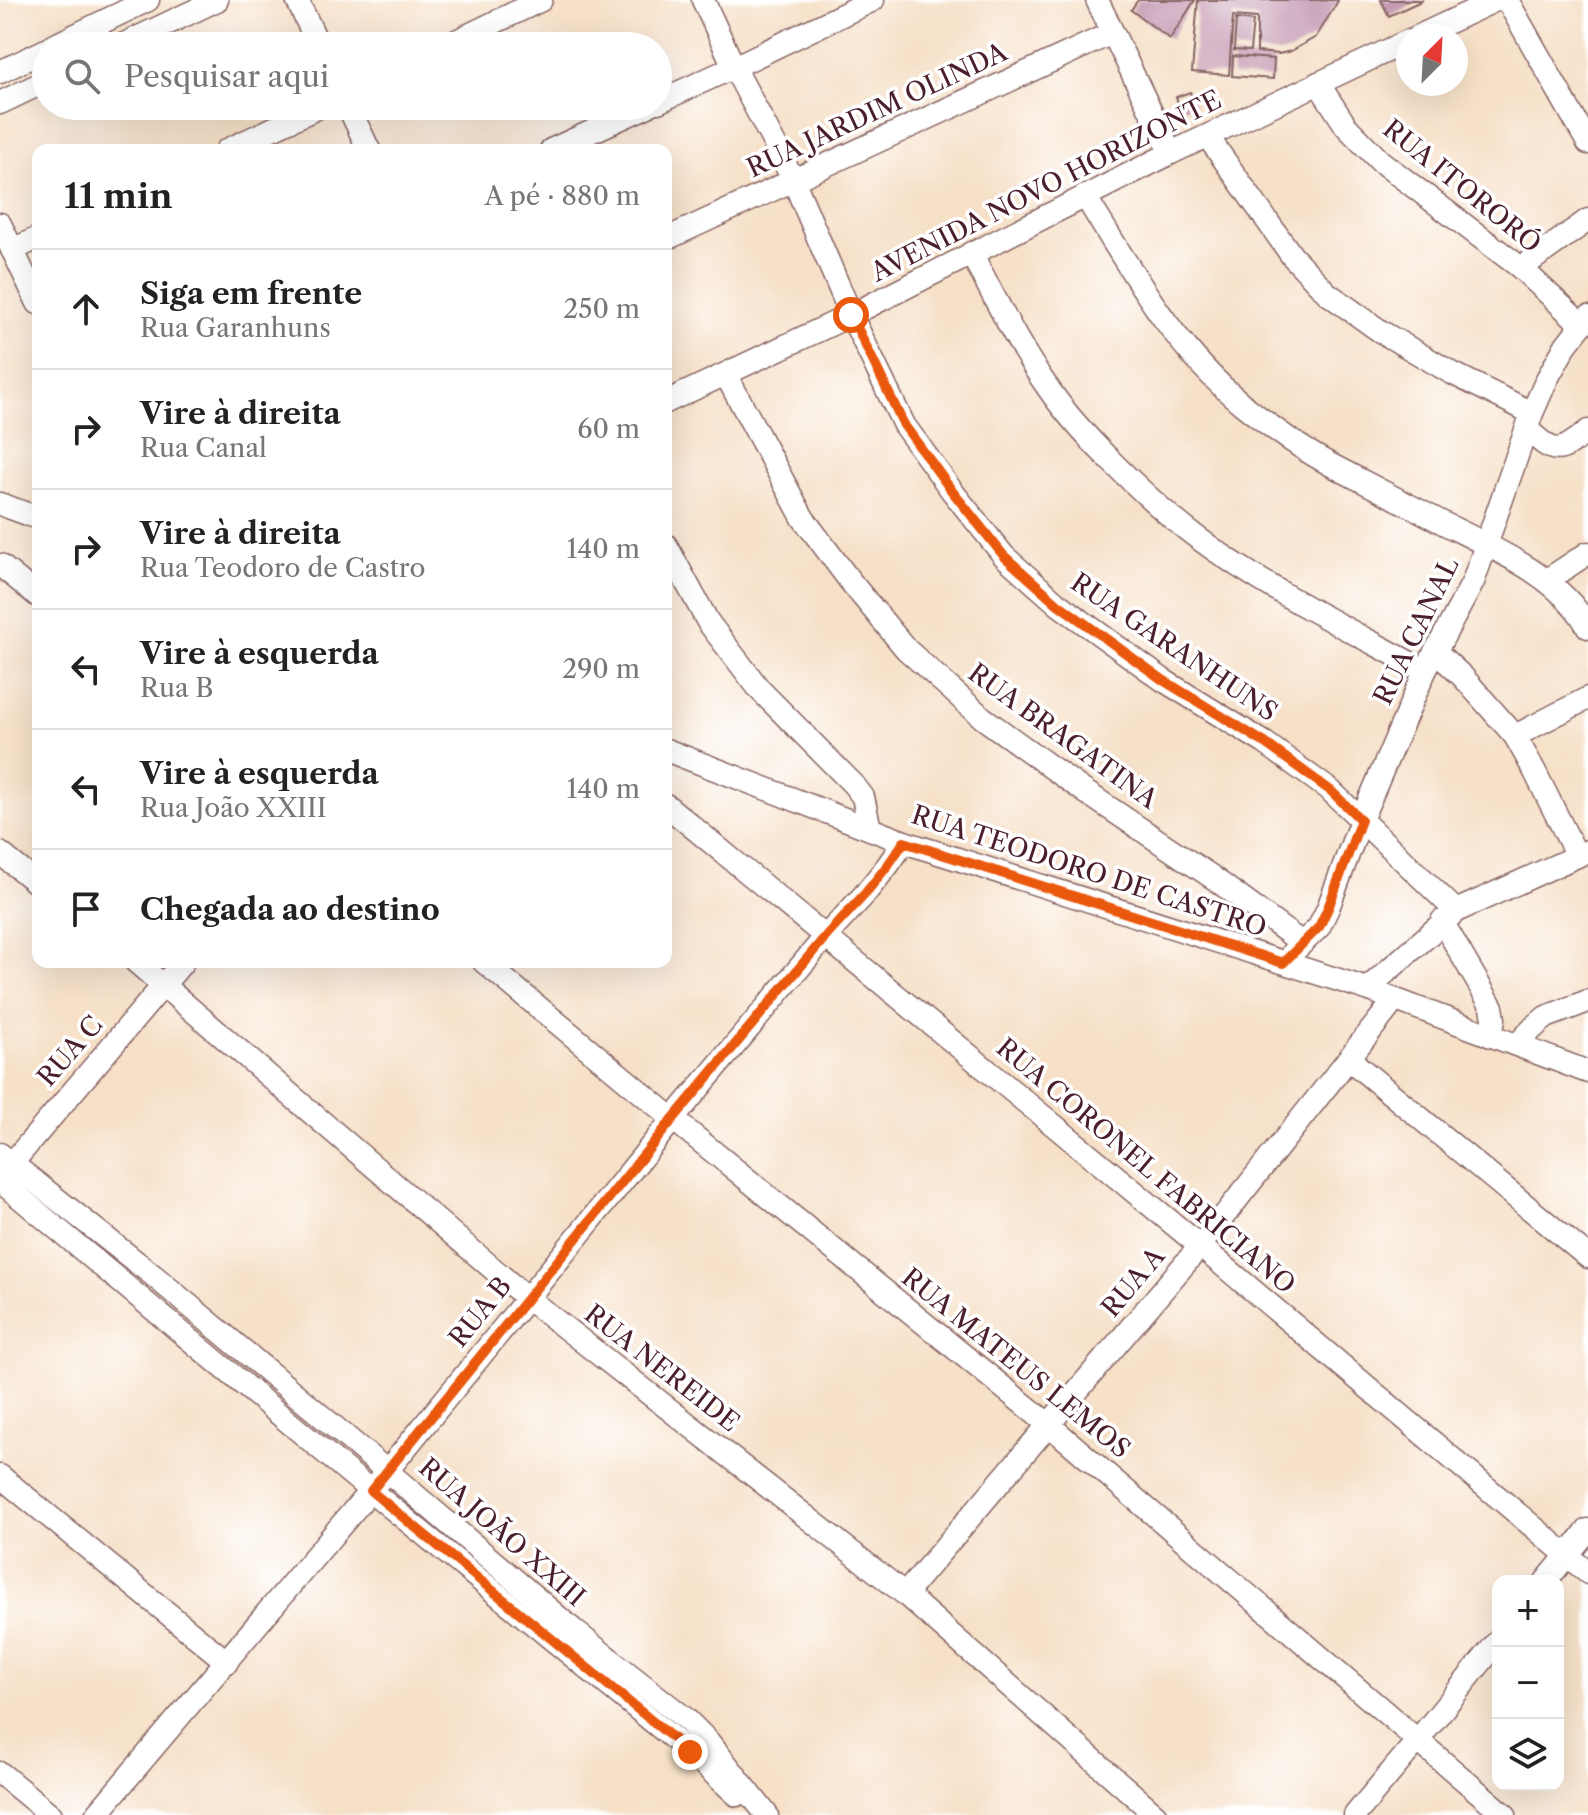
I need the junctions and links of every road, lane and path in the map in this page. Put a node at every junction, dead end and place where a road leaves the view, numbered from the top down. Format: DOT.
graph roads {
  1 [pos="148,0"];
  2 [pos="217,0"];
  3 [pos="297,0"];
  4 [pos="541,0"];
  5 [pos="703,0"];
  6 [pos="873,0"];
  7 [pos="1097,0"];
  8 [pos="1496,0"];
  9 [pos="1507,0"];
  10 [pos="1445,24"];
  11 [pos="82,32"];
  12 [pos="150,32"];
  13 [pos="312,32"];
  14 [pos="475,32"];
  15 [pos="1112,33"];
  16 [pos="1396,47"];
  17 [pos="32,57"];
  18 [pos="734,67"];
  19 [pos="8,68"];
  20 [pos="32,82"];
  21 [pos="1318,83"];
  22 [pos="32,88"];
  23 [pos="672,96"];
  24 [pos="0,103"];
  25 [pos="291,120"];
  26 [pos="355,120"];
  27 [pos="617,120"];
  28 [pos="1585,131"];
  29 [pos="1208,137"];
  30 [pos="240,144"];
  31 [pos="366,144"];
  32 [pos="564,144"];
  33 [pos="1171,153"];
  34 [pos="793,179"];
  35 [pos="1085,196"];
  36 [pos="1588,220"];
  37 [pos="0,224"];
  38 [pos="672,236"];
  39 [pos="32,241"];
  40 [pos="12,250"];
  41 [pos="971,253"];
  42 [pos="1521,268"];
  43 [pos="32,291"];
  44 [pos="851,315"];
  45 [pos="1585,321"];
  46 [pos="726,375"];
  47 [pos="672,399"];
  48 [pos="1529,421"];
  49 [pos="1588,431"];
  50 [pos="0,504"];
  51 [pos="32,516"];
  52 [pos="1487,545"];
  53 [pos="1588,553"];
  54 [pos="672,556"];
  55 [pos="0,565"];
  56 [pos="1547,580"];
  57 [pos="32,591"];
  58 [pos="1588,627"];
  59 [pos="1430,661"];
  60 [pos="1588,698"];
  61 [pos="1515,736"];
  62 [pos="672,752"];
  63 [pos="672,810"];
  64 [pos="1361,820"];
  65 [pos="870,829"];
  66 [pos="904,842"];
  67 [pos="0,853"];
  68 [pos="1582,854"];
  69 [pos="32,879"];
  70 [pos="1449,916"];
  71 [pos="826,936"];
  72 [pos="1302,943"];
  73 [pos="1283,963"];
  74 [pos="144,968"];
  75 [pos="178,968"];
  76 [pos="491,968"];
  77 [pos="164,984"];
  78 [pos="1367,989"];
  79 [pos="1395,1000"];
  80 [pos="1588,1001"];
  81 [pos="1491,1036"];
  82 [pos="1517,1045"];
  83 [pos="1349,1059"];
  84 [pos="1588,1072"];
  85 [pos="673,1119"];
  86 [pos="3,1169"];
  87 [pos="1200,1246"];
  88 [pos="1588,1257"];
  89 [pos="527,1298"];
  90 [pos="1048,1424"];
  91 [pos="387,1471"];
  92 [pos="0,1476"];
  93 [pos="371,1491"];
  94 [pos="1588,1530"];
  95 [pos="1567,1555"];
  96 [pos="1588,1573"];
  97 [pos="1551,1575"];
  98 [pos="905,1594"];
  99 [pos="1493,1647"];
  100 [pos="227,1662"];
  101 [pos="1418,1740"];
  102 [pos="0,1773"];
  103 [pos="755,1811"];
  104 [pos="51,1815"];
  105 [pos="96,1815"];
  106 [pos="1156,1815"];
  107 [pos="1355,1815"];
  108 [pos="1505,1815"];
  1 -- 11 [label="street"];
  2 -- 12 [label="street"];
  3 -- 13 [label="street"];
  4 -- 14 [label="street"];
  5 -- 18 [label="street, RUA GARANHUNS"];
  6 -- 18 [label="street"];
  7 -- 15 [label="street"];
  8 -- 10 [label="street"];
  9 -- 28 [label="street"];
  15 -- 33 [label="street"];
  15 -- 34 [label="street, RUA JARDIM OLINDA"];
  16 -- 21 [label="street, AVENIDA NOVO HORIZONTE"];
  17 -- 19 [label="street"];
  18 -- 23 [label="street"];
  18 -- 34 [label="street, RUA GARANHUNS"];
  19 -- 20 [label="street"];
  21 -- 29 [label="street, AVENIDA NOVO HORIZONTE"];
  21 -- 42 [label="street, RUA ITORORÓ"];
  22 -- 24 [label="street"];
  25 -- 30 [label="street"];
  26 -- 31 [label="street"];
  27 -- 32 [label="street"];
  29 -- 33 [label="street, AVENIDA NOVO HORIZONTE"];
  29 -- 48 [label="street"];
  33 -- 35 [label="street, AVENIDA NOVO HORIZONTE"];
  34 -- 38 [label="street, RUA JARDIM OLINDA"];
  34 -- 44 [label="street, RUA GARANHUNS"];
  35 -- 41 [label="street, AVENIDA NOVO HORIZONTE"];
  35 -- 52 [label="street"];
  36 -- 42 [label="street"];
  37 -- 40 [label="street"];
  39 -- 40 [label="street"];
  40 -- 43 [label="street"];
  41 -- 44 [label="street, AVENIDA NOVO HORIZONTE"];
  41 -- 59 [label="street"];
  42 -- 45 [label="street, RUA ITORORÓ"];
  44 -- 46 [label="street, AVENIDA NOVO HORIZONTE"];
  44 -- 64 [label="street, RUA GARANHUNS"];
  45 -- 48 [label="street, RUA CANAL"];
  46 -- 47 [label="street, AVENIDA NOVO HORIZONTE"];
  46 -- 72 [label="street, RUA BRAGATINA"];
  48 -- 49 [label="street"];
  48 -- 52 [label="street, RUA CANAL"];
  50 -- 51 [label="street"];
  52 -- 56 [label="street"];
  52 -- 59 [label="street, RUA CANAL"];
  53 -- 56 [label="street"];
  54 -- 65 [label="street"];
  55 -- 57 [label="street"];
  56 -- 58 [label="street"];
  59 -- 61 [label="street"];
  59 -- 64 [label="street, RUA CANAL"];
  60 -- 61 [label="street"];
  61 -- 68 [label="street"];
  62 -- 65 [label="street, RUA TEODORO DE CASTRO"];
  63 -- 71 [label="street, RUA CORONEL FABRICIANO"];
  64 -- 70 [label="street, RUA GARANHUNS"];
  64 -- 72 [label="street, RUA CANAL"];
  65 -- 66 [label="street, RUA TEODORO DE CASTRO"];
  66 -- 71 [label="street, RUA B"];
  66 -- 73 [label="street, RUA TEODORO DE CASTRO"];
  67 -- 69 [label="street"];
  68 -- 70 [label="street"];
  70 -- 78 [label="street"];
  70 -- 81 [label="street, RUA GARANHUNS"];
  71 -- 85 [label="street, RUA B"];
  71 -- 87 [label="street, RUA CORONEL FABRICIANO"];
  72 -- 73 [label="street, RUA CANAL"];
  73 -- 78 [label="street, RUA TEODORO DE CASTRO"];
  74 -- 77 [label="street, RUA NEREIDE"];
  75 -- 77 [label="street, RUA C"];
  76 -- 85 [label="street, RUA MATEUS LEMOS"];
  77 -- 86 [label="street, RUA C"];
  77 -- 89 [label="street, RUA NEREIDE"];
  78 -- 79 [label="street, RUA TEODORO DE CASTRO"];
  79 -- 81 [label="street, RUA TEODORO DE CASTRO"];
  79 -- 83 [label="street, RUA A"];
  80 -- 82 [label="street"];
  81 -- 82 [label="street, RUA TEODORO DE CASTRO"];
  82 -- 84 [label="street, RUA TEODORO DE CASTRO"];
  83 -- 87 [label="street, RUA A"];
  83 -- 88 [label="street"];
  85 -- 89 [label="street, RUA B"];
  85 -- 90 [label="street, RUA MATEUS LEMOS"];
  86 -- 91 [label="street, RUA JOÃO XXIII"];
  86 -- 93 [label="street, RUA JOÃO XXIII"];
  87 -- 90 [label="street, RUA A"];
  87 -- 95 [label="street, RUA CORONEL FABRICIANO"];
  89 -- 91 [label="street, RUA B"];
  89 -- 98 [label="street, RUA NEREIDE"];
  90 -- 98 [label="street, RUA A"];
  90 -- 101 [label="street, RUA MATEUS LEMOS"];
  91 -- 93 [label="street, RUA B"];
  91 -- 103 [label="street, RUA JOÃO XXIII"];
  92 -- 100 [label="street"];
  93 -- 100 [label="street, RUA B"];
  93 -- 103 [label="street, RUA JOÃO XXIII"];
  94 -- 95 [label="street"];
  95 -- 96 [label="street, RUA CORONEL FABRICIANO"];
  95 -- 97 [label="street"];
  98 -- 106 [label="street, RUA NEREIDE"];
  99 -- 101 [label="street"];
  100 -- 105 [label="street, RUA B"];
  101 -- 107 [label="street"];
  101 -- 108 [label="street, RUA MATEUS LEMOS"];
  102 -- 104 [label="street"];
}
